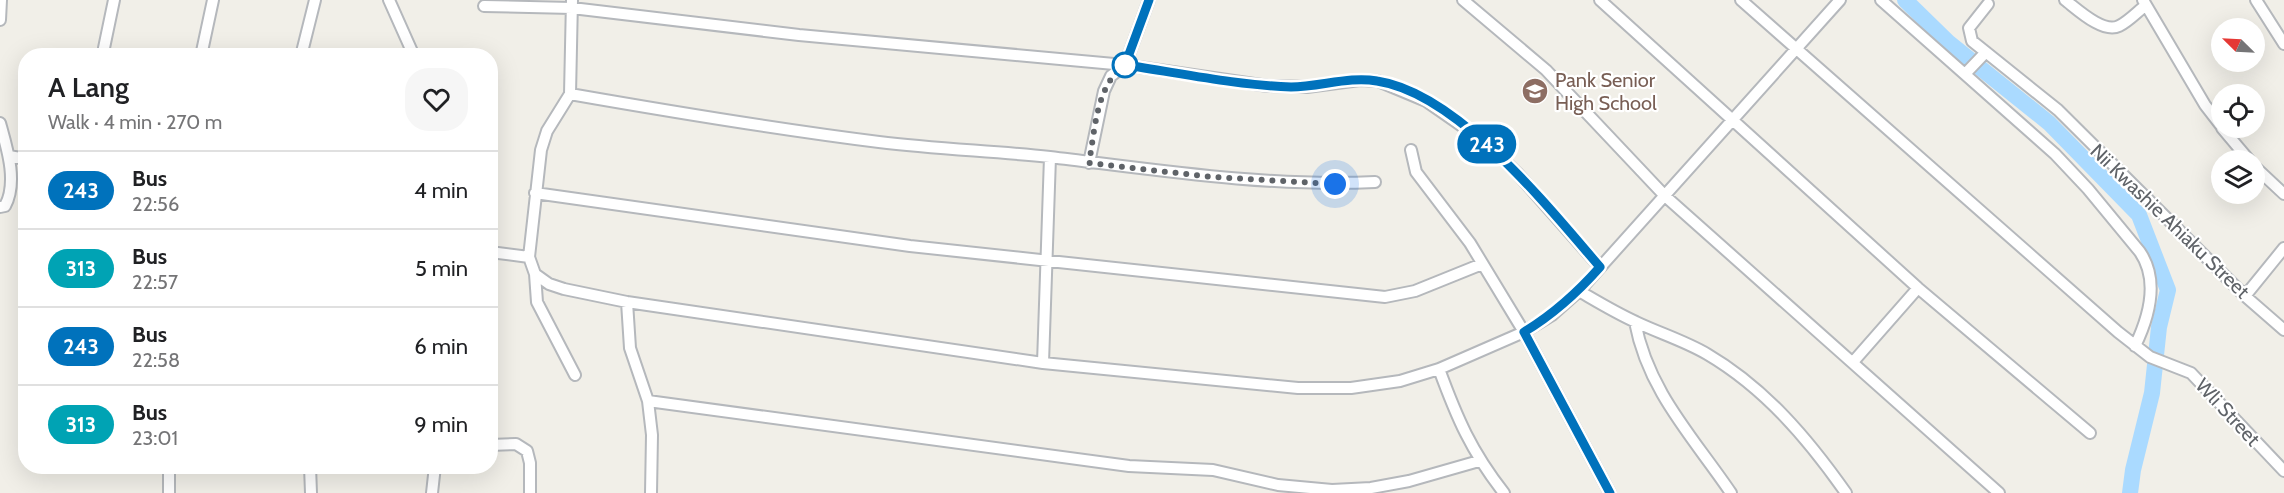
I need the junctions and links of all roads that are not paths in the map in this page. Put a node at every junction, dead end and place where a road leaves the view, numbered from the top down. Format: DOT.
graph roads {
  1 [pos="1,0"];
  2 [pos="114,0"];
  3 [pos="213,0"];
  4 [pos="315,0"];
  5 [pos="389,0"];
  6 [pos="1149,0"];
  7 [pos="1463,0"];
  8 [pos="1600,0"];
  9 [pos="1741,0"];
  10 [pos="1840,0"];
  11 [pos="1881,0"];
  12 [pos="2065,0"];
  13 [pos="2256,0"];
  14 [pos="1988,3"];
  15 [pos="2144,3"];
  16 [pos="572,4"];
  17 [pos="484,6"];
  18 [pos="0,20"];
  19 [pos="2284,45"];
  20 [pos="1797,47"];
  21 [pos="104,48"];
  22 [pos="203,48"];
  23 [pos="303,48"];
  24 [pos="410,48"];
  25 [pos="1983,55"];
  26 [pos="1125,65"];
  27 [pos="1967,72"];
  28 [pos="570,94"];
  29 [pos="2211,113"];
  30 [pos="1732,119"];
  31 [pos="0,123"];
  32 [pos="2231,138"];
  33 [pos="1411,150"];
  34 [pos="2242,150"];
  35 [pos="9,156"];
  36 [pos="1050,157"];
  37 [pos="18,158"];
  38 [pos="1089,163"];
  39 [pos="2265,176"];
  40 [pos="1374,182"];
  41 [pos="535,193"];
  42 [pos="2284,194"];
  43 [pos="1665,196"];
  44 [pos="0,207"];
  45 [pos="2284,248"];
  46 [pos="498,253"];
  47 [pos="529,257"];
  48 [pos="1046,262"];
  49 [pos="1482,264"];
  50 [pos="1600,267"];
  51 [pos="536,274"];
  52 [pos="1918,288"];
  53 [pos="1579,291"];
  54 [pos="2245,296"];
  55 [pos="627,302"];
  56 [pos="1635,322"];
  57 [pos="2284,330"];
  58 [pos="1524,332"];
  59 [pos="2135,346"];
  60 [pos="1853,362"];
  61 [pos="1043,363"];
  62 [pos="1439,369"];
  63 [pos="575,375"];
  64 [pos="648,401"];
  65 [pos="2090,433"];
  66 [pos="498,445"];
  67 [pos="1479,461"];
  68 [pos="2284,471"];
  69 [pos="169,474"];
  70 [pos="310,474"];
  71 [pos="434,474"];
  72 [pos="169,493"];
  73 [pos="311,493"];
  74 [pos="432,493"];
  75 [pos="530,493"];
  76 [pos="651,493"];
  77 [pos="1504,493"];
  78 [pos="1610,493"];
  79 [pos="1731,493"];
  80 [pos="1846,493"];
  81 [pos="1999,493"];
  1 -- 18 [label="street"];
  2 -- 21 [label="street"];
  3 -- 22 [label="street"];
  4 -- 23 [label="street"];
  5 -- 24 [label="street"];
  6 -- 26 [label="street"];
  7 -- 43 [label="street"];
  8 -- 30 [label="street"];
  9 -- 20 [label="street, Wli Street"];
  10 -- 20 [label="street"];
  11 -- 27 [label="street"];
  12 -- 15 [label="street"];
  13 -- 19 [label="street"];
  14 -- 25 [label="street, Nii Kwashie Ahiaku Street"];
  15 -- 29 [label="street"];
  16 -- 17 [label="street"];
  16 -- 26 [label="street"];
  16 -- 28 [label="street"];
  20 -- 30 [label="street"];
  20 -- 59 [label="street, Wli Street"];
  25 -- 27 [label="street"];
  25 -- 54 [label="street, Nii Kwashie Ahiaku Street"];
  26 -- 38 [label="street"];
  26 -- 50 [label="street"];
  27 -- 59 [label="street"];
  28 -- 36 [label="street"];
  28 -- 41 [label="street"];
  30 -- 43 [label="street"];
  30 -- 52 [label="street"];
  31 -- 35 [label="street"];
  32 -- 34 [label="street"];
  33 -- 49 [label="street"];
  35 -- 37 [label="street"];
  35 -- 44 [label="street"];
  36 -- 38 [label="street"];
  36 -- 48 [label="street"];
  38 -- 40 [label="street"];
  39 -- 42 [label="street"];
  41 -- 47 [label="street"];
  41 -- 48 [label="street"];
  43 -- 50 [label="street"];
  43 -- 60 [label="street"];
  45 -- 54 [label="street"];
  46 -- 47 [label="street"];
  47 -- 51 [label="street"];
  48 -- 49 [label="street"];
  48 -- 61 [label="street"];
  49 -- 58 [label="street"];
  50 -- 53 [label="street"];
  51 -- 55 [label="street"];
  51 -- 63 [label="street"];
  52 -- 60 [label="street"];
  52 -- 65 [label="street"];
  53 -- 56 [label="street"];
  53 -- 58 [label="street"];
  54 -- 57 [label="street, Nii Kwashie Ahiaku Street"];
  55 -- 61 [label="street"];
  55 -- 64 [label="street"];
  56 -- 79 [label="street"];
  56 -- 80 [label="street"];
  58 -- 62 [label="street"];
  58 -- 78 [label="street"];
  59 -- 68 [label="street, Wli Street"];
  60 -- 81 [label="street"];
  61 -- 62 [label="street"];
  62 -- 67 [label="street"];
  64 -- 67 [label="street"];
  64 -- 76 [label="street"];
  66 -- 75 [label="street"];
  67 -- 77 [label="street"];
  69 -- 72 [label="street"];
  70 -- 73 [label="street"];
  71 -- 74 [label="street"];
}
